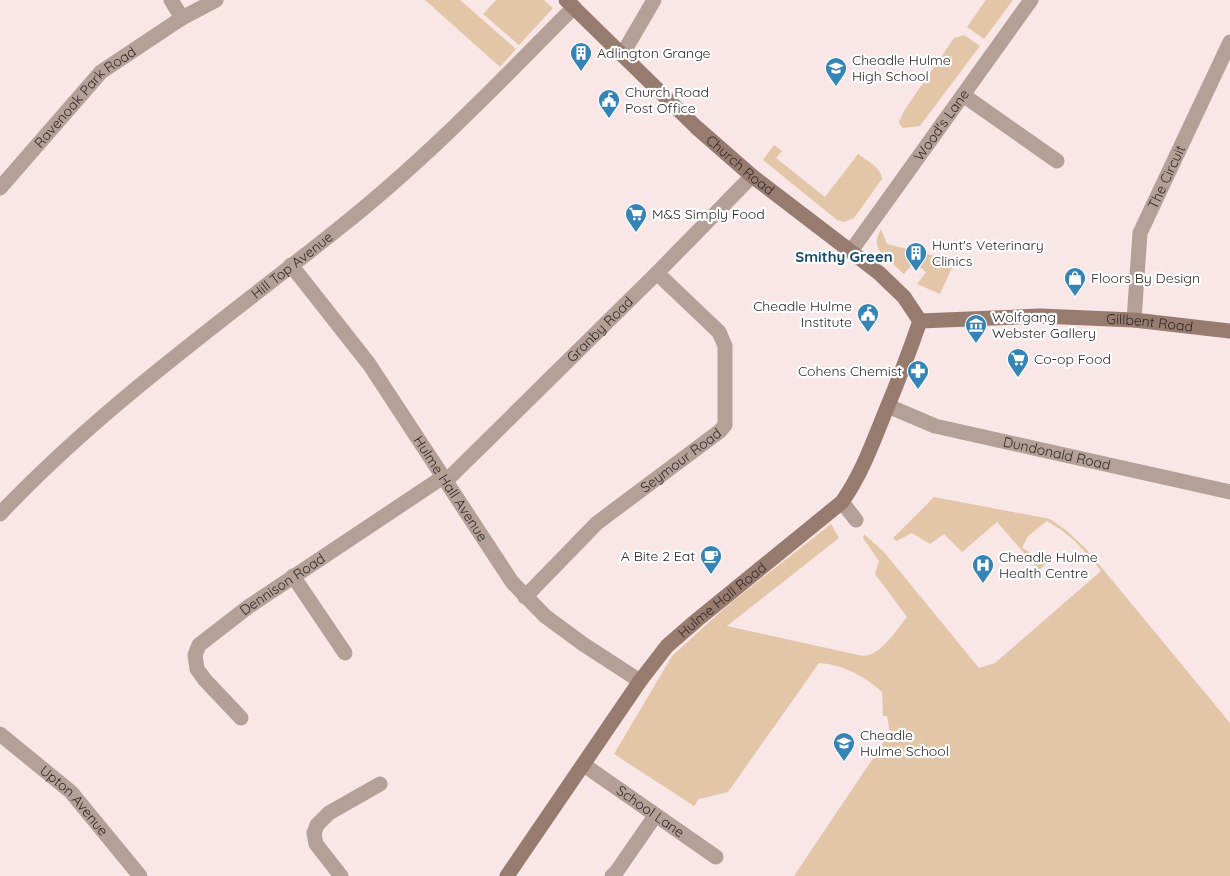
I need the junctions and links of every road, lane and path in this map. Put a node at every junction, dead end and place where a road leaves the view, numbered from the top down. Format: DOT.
graph roads {
  1 [pos="171,0"];
  2 [pos="216,0"];
  3 [pos="654,0"];
  4 [pos="1031,0"];
  5 [pos="570,4"];
  6 [pos="182,18"];
  7 [pos="1230,42"];
  8 [pos="622,55"];
  9 [pos="963,95"];
  10 [pos="1057,161"];
  11 [pos="752,176"];
  12 [pos="0,188"];
  13 [pos="850,251"];
  14 [pos="291,265"];
  15 [pos="657,273"];
  16 [pos="1134,320"];
  17 [pos="920,321"];
  18 [pos="1230,331"];
  19 [pos="888,406"];
  20 [pos="444,479"];
  21 [pos="1230,492"];
  22 [pos="842,502"];
  23 [pos="0,514"];
  24 [pos="856,520"];
  25 [pos="293,576"];
  26 [pos="526,597"];
  27 [pos="345,653"];
  28 [pos="640,681"];
  29 [pos="241,718"];
  30 [pos="0,734"];
  31 [pos="584,765"];
  32 [pos="380,784"];
  33 [pos="655,816"];
  34 [pos="716,857"];
  35 [pos="140,876"];
  36 [pos="341,876"];
  37 [pos="507,876"];
  38 [pos="612,876"];
  1 -- 6 [label="street"];
  2 -- 6 [label="street, Ravenoak Park Road"];
  3 -- 8 [label="street"];
  4 -- 9 [label="street, Wood's Lane"];
  5 -- 8 [label="main road, Church Road"];
  5 -- 14 [label="street, Hill Top Avenue"];
  6 -- 12 [label="street, Ravenoak Park Road"];
  7 -- 16 [label="street, The Circuit"];
  8 -- 11 [label="main road, Church Road"];
  9 -- 10 [label="street"];
  9 -- 13 [label="street, Wood's Lane"];
  11 -- 13 [label="main road, Church Road"];
  11 -- 15 [label="street, Granby Road"];
  13 -- 17 [label="main road, Church Road"];
  14 -- 20 [label="street, Hulme Hall Avenue"];
  14 -- 23 [label="street, Hill Top Avenue"];
  15 -- 20 [label="street, Granby Road"];
  15 -- 26 [label="street, Seymour Road"];
  16 -- 17 [label="main road, Gillbent Road"];
  16 -- 18 [label="main road, Gillbent Road"];
  17 -- 19 [label="main road, Hulme Hall Road"];
  19 -- 21 [label="street, Dundonald Road"];
  19 -- 22 [label="main road, Hulme Hall Road"];
  20 -- 25 [label="street, Dennison Road"];
  20 -- 26 [label="street, Hulme Hall Avenue"];
  22 -- 24 [label="street"];
  22 -- 28 [label="main road, Hulme Hall Road"];
  25 -- 27 [label="street"];
  25 -- 29 [label="street, Dennison Road"];
  26 -- 28 [label="street, Hulme Hall Avenue"];
  28 -- 31 [label="main road, Hulme Hall Road"];
  30 -- 35 [label="street, Upton Avenue"];
  31 -- 33 [label="street, School Lane"];
  31 -- 37 [label="main road, Hulme Hall Road"];
  32 -- 36 [label="street"];
  33 -- 34 [label="street, School Lane"];
  33 -- 38 [label="street"];
}
